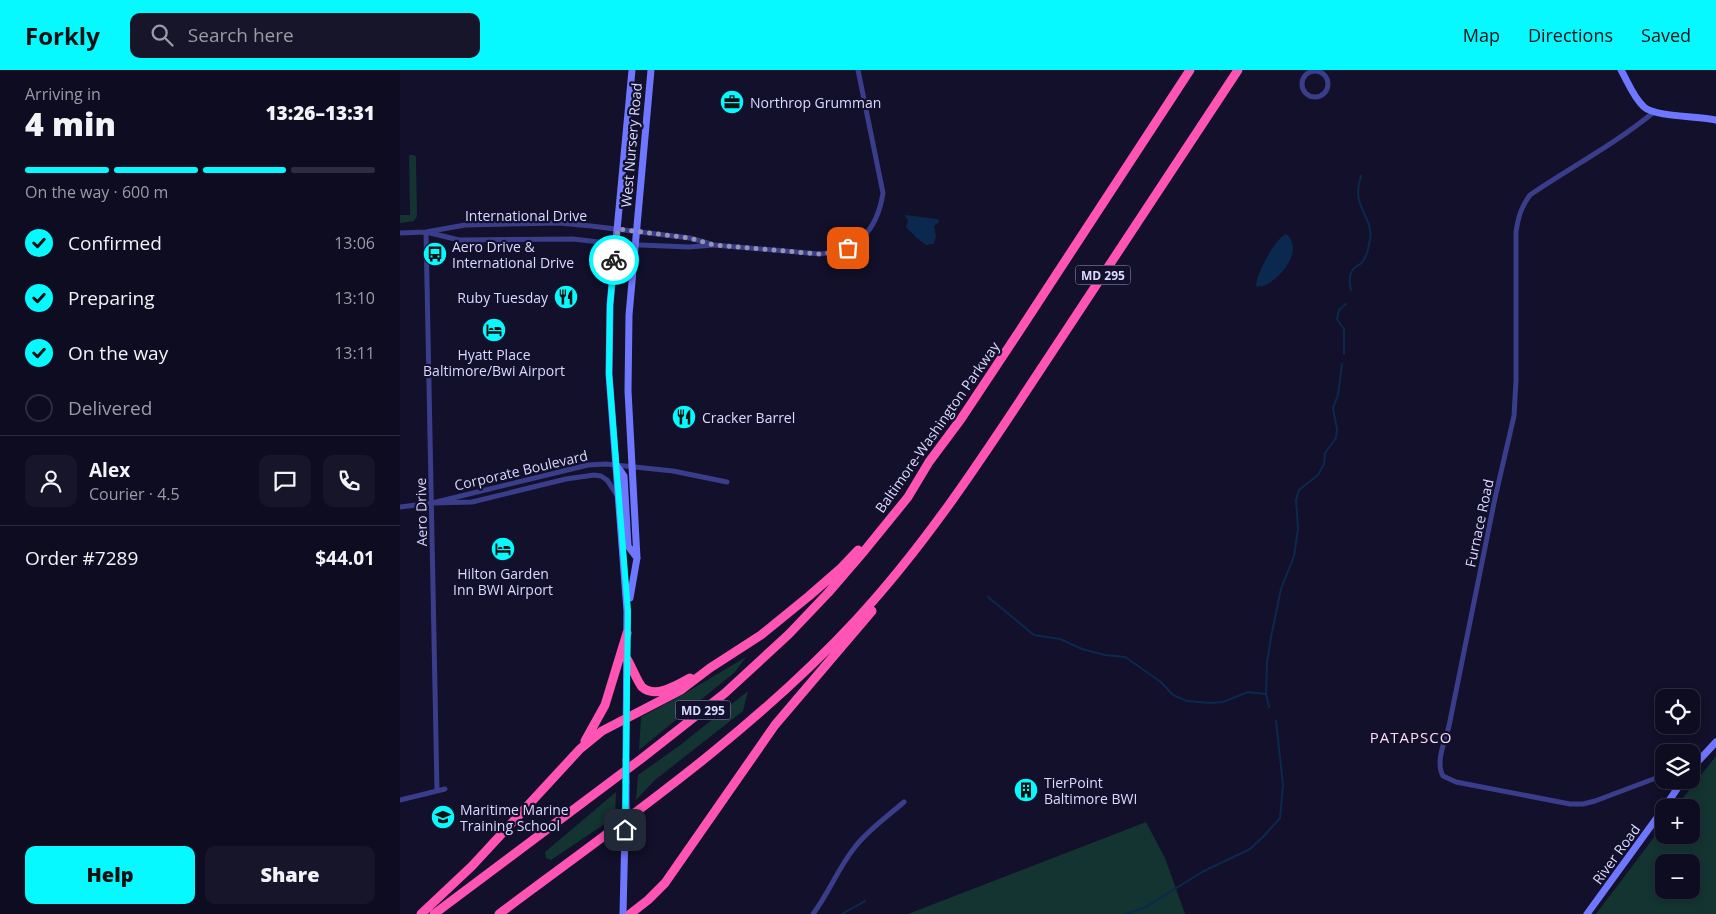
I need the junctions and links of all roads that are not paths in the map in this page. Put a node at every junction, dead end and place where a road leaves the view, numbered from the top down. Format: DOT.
graph roads {
  1 [pos="632,70"];
  2 [pos="651,70"];
  3 [pos="858,70"];
  4 [pos="1190,70"];
  5 [pos="1621,70"];
  6 [pos="1238,71"];
  7 [pos="1322,72"];
  8 [pos="1654,112"];
  9 [pos="1716,120"];
  10 [pos="618,229"];
  11 [pos="636,231"];
  12 [pos="426,232"];
  13 [pos="400,233"];
  14 [pos="616,244"];
  15 [pos="635,245"];
  16 [pos="714,245"];
  17 [pos="930,462"];
  18 [pos="616,466"];
  19 [pos="632,467"];
  20 [pos="726,482"];
  21 [pos="619,499"];
  22 [pos="432,503"];
  23 [pos="400,507"];
  24 [pos="928,534"];
  25 [pos="637,558"];
  26 [pos="628,611"];
  27 [pos="627,633"];
  28 [pos="627,659"];
  29 [pos="710,668"];
  30 [pos="627,718"];
  31 [pos="1716,742"];
  32 [pos="580,750"];
  33 [pos="1700,757"];
  34 [pos="1655,779"];
  35 [pos="445,789"];
  36 [pos="437,791"];
  37 [pos="400,800"];
  38 [pos="904,802"];
  39 [pos="1655,820"];
  40 [pos="421,914"];
  41 [pos="434,914"];
  42 [pos="499,914"];
  43 [pos="623,914"];
  44 [pos="630,914"];
  45 [pos="813,914"];
  46 [pos="1587,914"];
  1 -- 10 [label="main road, West Nursery Road"];
  2 -- 11 [label="main road, West Nursery Road"];
  3 -- 16 [label="street, International Drive"];
  4 -- 17 [label="highway, Baltimore-Washington Parkway / MD 295"];
  5 -- 8 [label="main road"];
  6 -- 24 [label="highway, MD 295"];
  7 -- 7 [label="street"];
  8 -- 9 [label="main road"];
  8 -- 34 [label="street, Furnace Road"];
  10 -- 11 [label="street, International Drive"];
  10 -- 12 [label="street, International Drive"];
  10 -- 14 [label="main road, West Nursery Road"];
  11 -- 15 [label="main road, West Nursery Road"];
  11 -- 16 [label="street, International Drive"];
  12 -- 13 [label="street, International Drive"];
  12 -- 14 [label="street, International Drive"];
  12 -- 22 [label="street, Aero Drive"];
  14 -- 15 [label="street, International Drive"];
  14 -- 18 [label="main road, West Nursery Road"];
  15 -- 16 [label="street, International Drive"];
  15 -- 19 [label="main road, West Nursery Road"];
  17 -- 29 [label="highway"];
  17 -- 41 [label="highway, Baltimore-Washington Parkway / MD 295"];
  18 -- 19 [label="street, Corporate Boulevard"];
  18 -- 21 [label="main road, West Nursery Road"];
  18 -- 22 [label="street, Corporate Boulevard"];
  18 -- 25 [label="main road"];
  19 -- 20 [label="street, Corporate Boulevard"];
  19 -- 25 [label="main road, West Nursery Road"];
  21 -- 22 [label="street, Corporate Boulevard"];
  21 -- 26 [label="main road, West Nursery Road"];
  22 -- 23 [label="street, Corporate Boulevard"];
  22 -- 36 [label="street, Aero Drive"];
  24 -- 42 [label="highway, MD 295"];
  24 -- 44 [label="highway"];
  25 -- 26 [label="main road, West Nursery Road"];
  26 -- 27 [label="main road, West Nursery Road"];
  27 -- 28 [label="main road, West Nursery Road"];
  27 -- 32 [label="highway"];
  28 -- 29 [label="highway"];
  28 -- 30 [label="main road, West Nursery Road"];
  29 -- 30 [label="highway"];
  30 -- 32 [label="highway"];
  30 -- 43 [label="main road, West Nursery Road, bridge"];
  31 -- 33 [label="main road"];
  32 -- 40 [label="highway"];
  35 -- 36 [label="street"];
  36 -- 37 [label="street"];
  38 -- 45 [label="street"];
  39 -- 46 [label="main road, River Road"];
}
